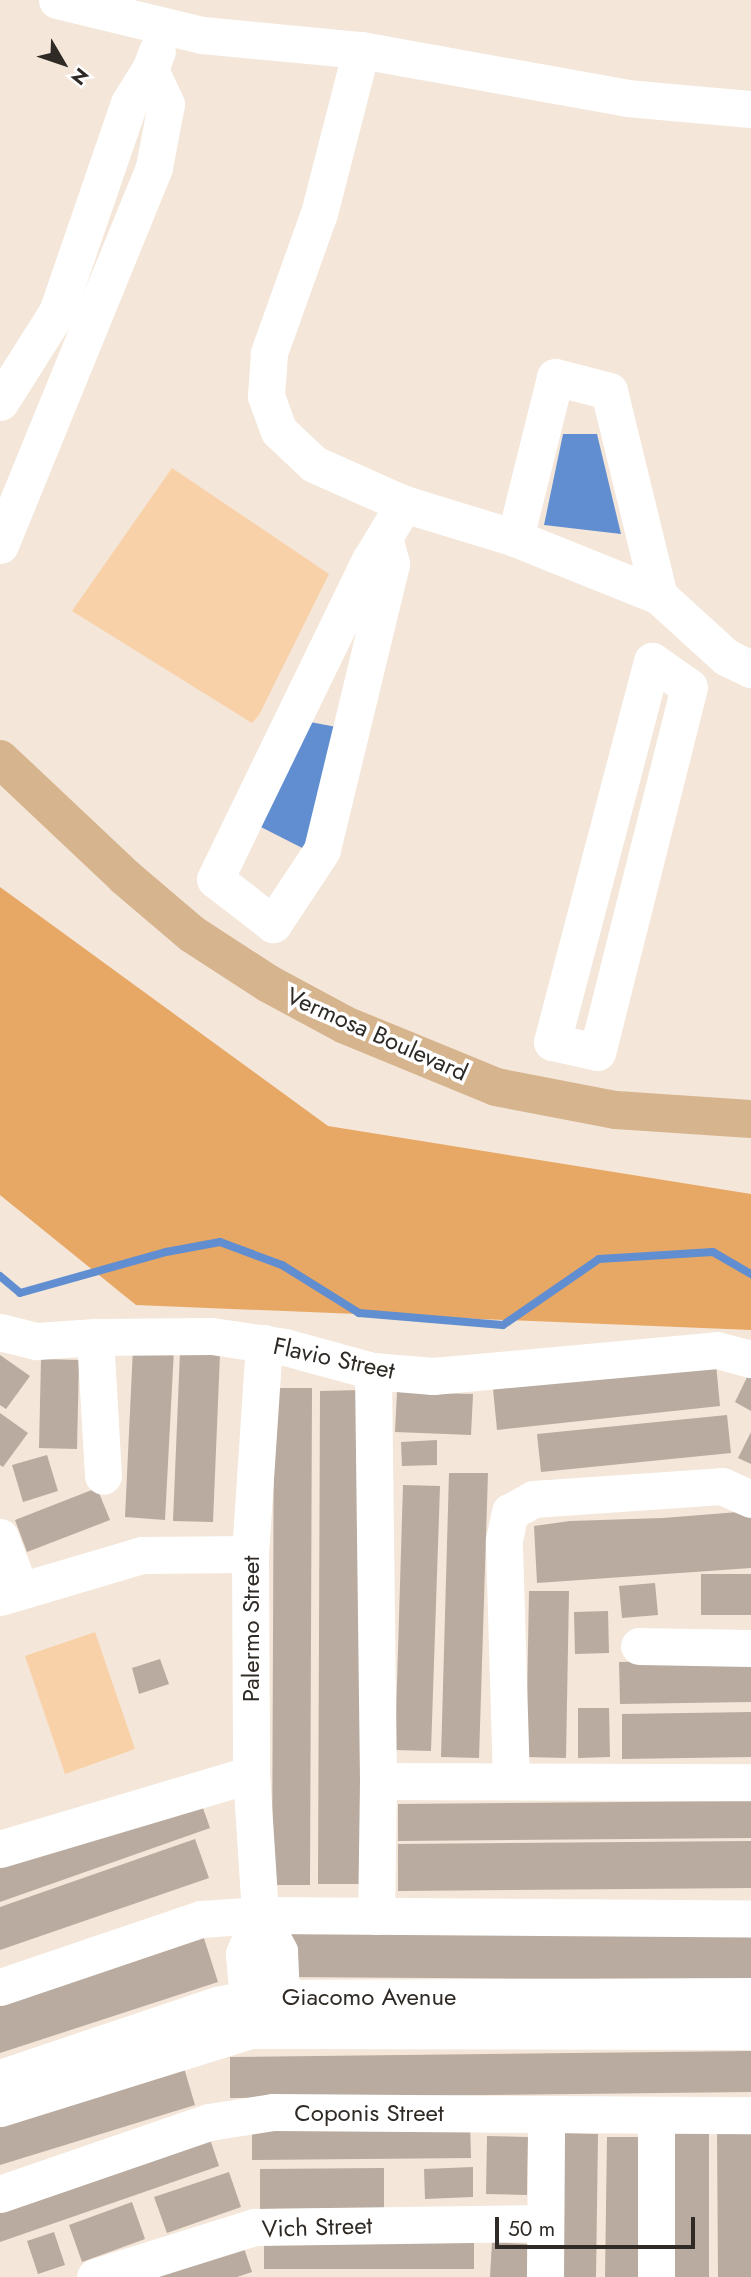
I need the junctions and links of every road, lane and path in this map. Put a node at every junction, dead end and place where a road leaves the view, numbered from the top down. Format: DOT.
graph roads {
  1 [pos="57,0"];
  2 [pos="165,27"];
  3 [pos="360,50"];
  4 [pos="150,70"];
  5 [pos="751,109"];
  6 [pos="0,402"];
  7 [pos="404,505"];
  8 [pos="515,538"];
  9 [pos="385,541"];
  10 [pos="0,545"];
  11 [pos="659,596"];
  12 [pos="698,633"];
  13 [pos="751,669"];
  14 [pos="673,674"];
  15 [pos="0,759"];
  16 [pos="751,1119"];
  17 [pos="0,1332"];
  18 [pos="95,1337"];
  19 [pos="264,1343"];
  20 [pos="751,1359"];
  21 [pos="373,1371"];
  22 [pos="103,1476"];
  23 [pos="751,1499"];
  24 [pos="0,1537"];
  25 [pos="250,1554"];
  26 [pos="10,1594"];
  27 [pos="639,1646"];
  28 [pos="751,1648"];
  29 [pos="251,1774"];
  30 [pos="378,1781"];
  31 [pos="511,1781"];
  32 [pos="751,1782"];
  33 [pos="0,1849"];
  34 [pos="260,1916"];
  35 [pos="376,1916"];
  36 [pos="751,1918"];
  37 [pos="0,1987"];
  38 [pos="751,1996"];
  39 [pos="265,2013"];
  40 [pos="751,2031"];
  41 [pos="0,2078"];
  42 [pos="0,2108"];
  43 [pos="546,2115"];
  44 [pos="656,2115"];
  45 [pos="751,2115"];
  46 [pos="0,2194"];
  47 [pos="545,2223"];
  48 [pos="95,2277"];
  49 [pos="545,2277"];
  50 [pos="656,2277"];
  1 -- 2 [label="street"];
  2 -- 3 [label="street"];
  2 -- 4 [label="street"];
  3 -- 5 [label="street"];
  3 -- 7 [label="street"];
  4 -- 6 [label="street"];
  4 -- 10 [label="street"];
  7 -- 8 [label="street"];
  7 -- 9 [label="street"];
  8 -- 11 [label="street"];
  8 -- 11 [label="street"];
  9 -- 9 [label="street"];
  11 -- 12 [label="street"];
  12 -- 13 [label="street"];
  12 -- 14 [label="street"];
  14 -- 14 [label="street"];
  15 -- 16 [label="main road, Vermosa Boulevard"];
  17 -- 18 [label="street, Flavio Street"];
  18 -- 19 [label="street, Flavio Street"];
  18 -- 22 [label="street"];
  19 -- 21 [label="street, Flavio Street"];
  19 -- 25 [label="street, Palermo Street"];
  20 -- 21 [label="street, Flavio Street"];
  21 -- 30 [label="street"];
  23 -- 31 [label="street"];
  24 -- 26 [label="street"];
  25 -- 26 [label="street"];
  25 -- 29 [label="street, Palermo Street"];
  27 -- 28 [label="street"];
  29 -- 33 [label="street"];
  29 -- 34 [label="street, Palermo Street"];
  30 -- 31 [label="street"];
  30 -- 35 [label="street"];
  31 -- 32 [label="street"];
  34 -- 35 [label="street"];
  34 -- 37 [label="street"];
  34 -- 39 [label="street"];
  35 -- 36 [label="street"];
  38 -- 39 [label="street, Giacomo Avenue"];
  39 -- 40 [label="street, Giacomo Avenue"];
  39 -- 41 [label="street, Giacomo Avenue"];
  39 -- 42 [label="street, Giacomo Avenue"];
  43 -- 44 [label="street, Coponis Street"];
  43 -- 46 [label="street, Coponis Street"];
  43 -- 47 [label="street"];
  44 -- 45 [label="street, Coponis Street"];
  44 -- 50 [label="street"];
  47 -- 48 [label="street, Vich Street"];
  47 -- 49 [label="street"];
}
